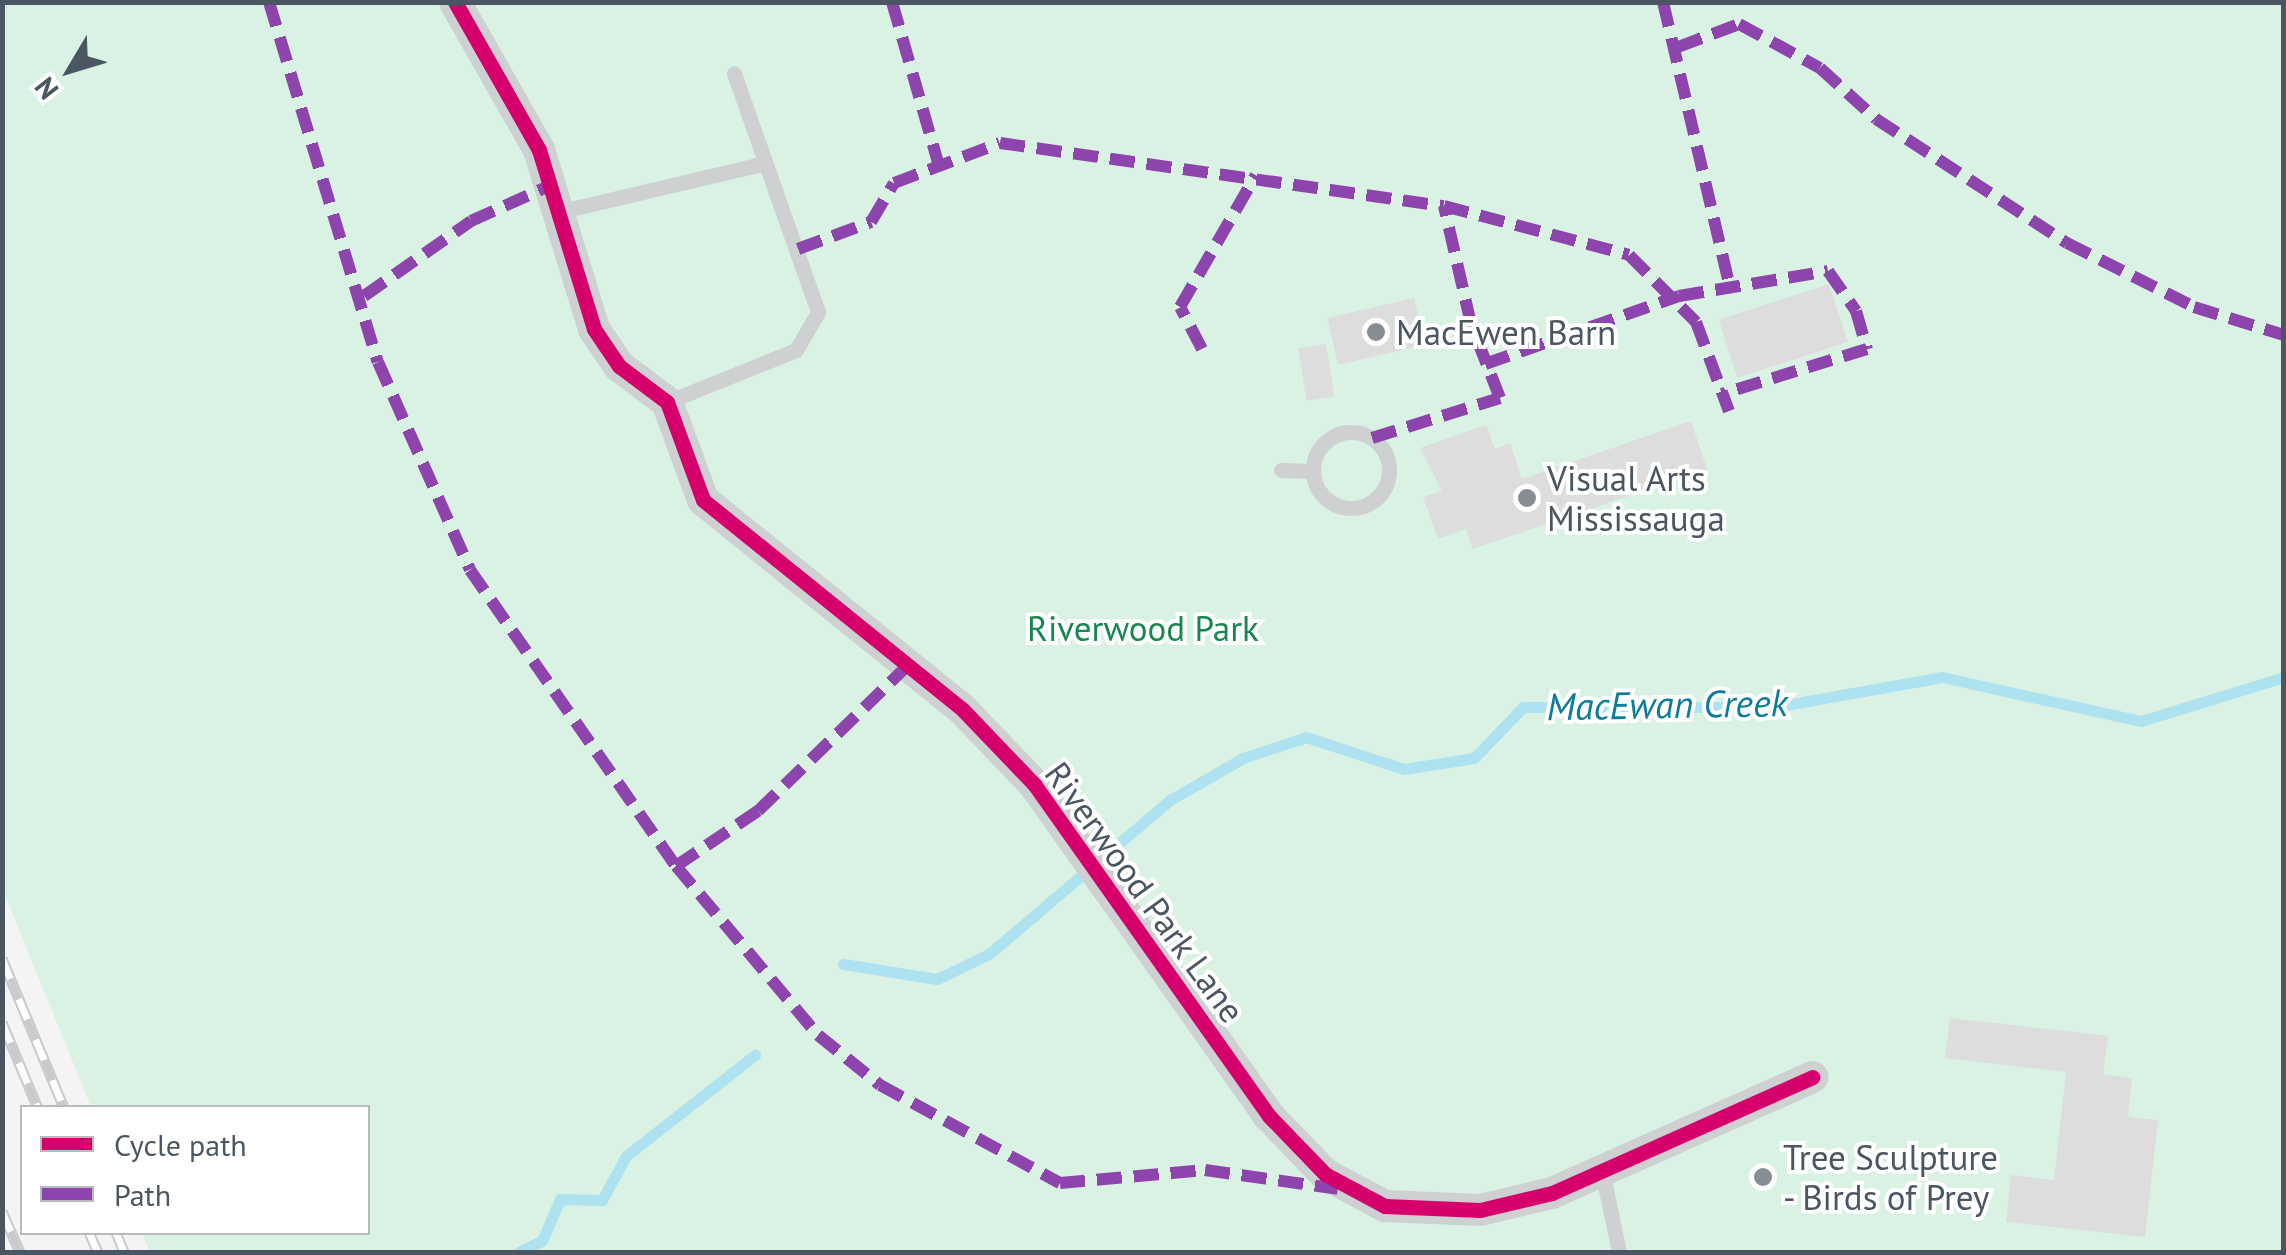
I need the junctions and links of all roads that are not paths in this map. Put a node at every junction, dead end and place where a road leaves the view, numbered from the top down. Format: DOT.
graph roads {
  1 [pos="456,2"];
  2 [pos="734,73"];
  3 [pos="765,163"];
  4 [pos="558,212"];
  5 [pos="667,402"];
  6 [pos="1280,470"];
  7 [pos="1313,471"];
  8 [pos="1812,1078"];
  9 [pos="1602,1170"];
  10 [pos="1619,1252"];
  1 -- 4 [label="street"];
  2 -- 3 [label="lane"];
  3 -- 4 [label="lane"];
  3 -- 5 [label="lane"];
  4 -- 5 [label="street"];
  5 -- 9 [label="street, Riverwood Park Lane"];
  6 -- 7 [label="lane"];
  7 -- 7 [label="lane"];
  8 -- 9 [label="street, Riverwood Park Lane"];
  9 -- 10 [label="lane"];
}
